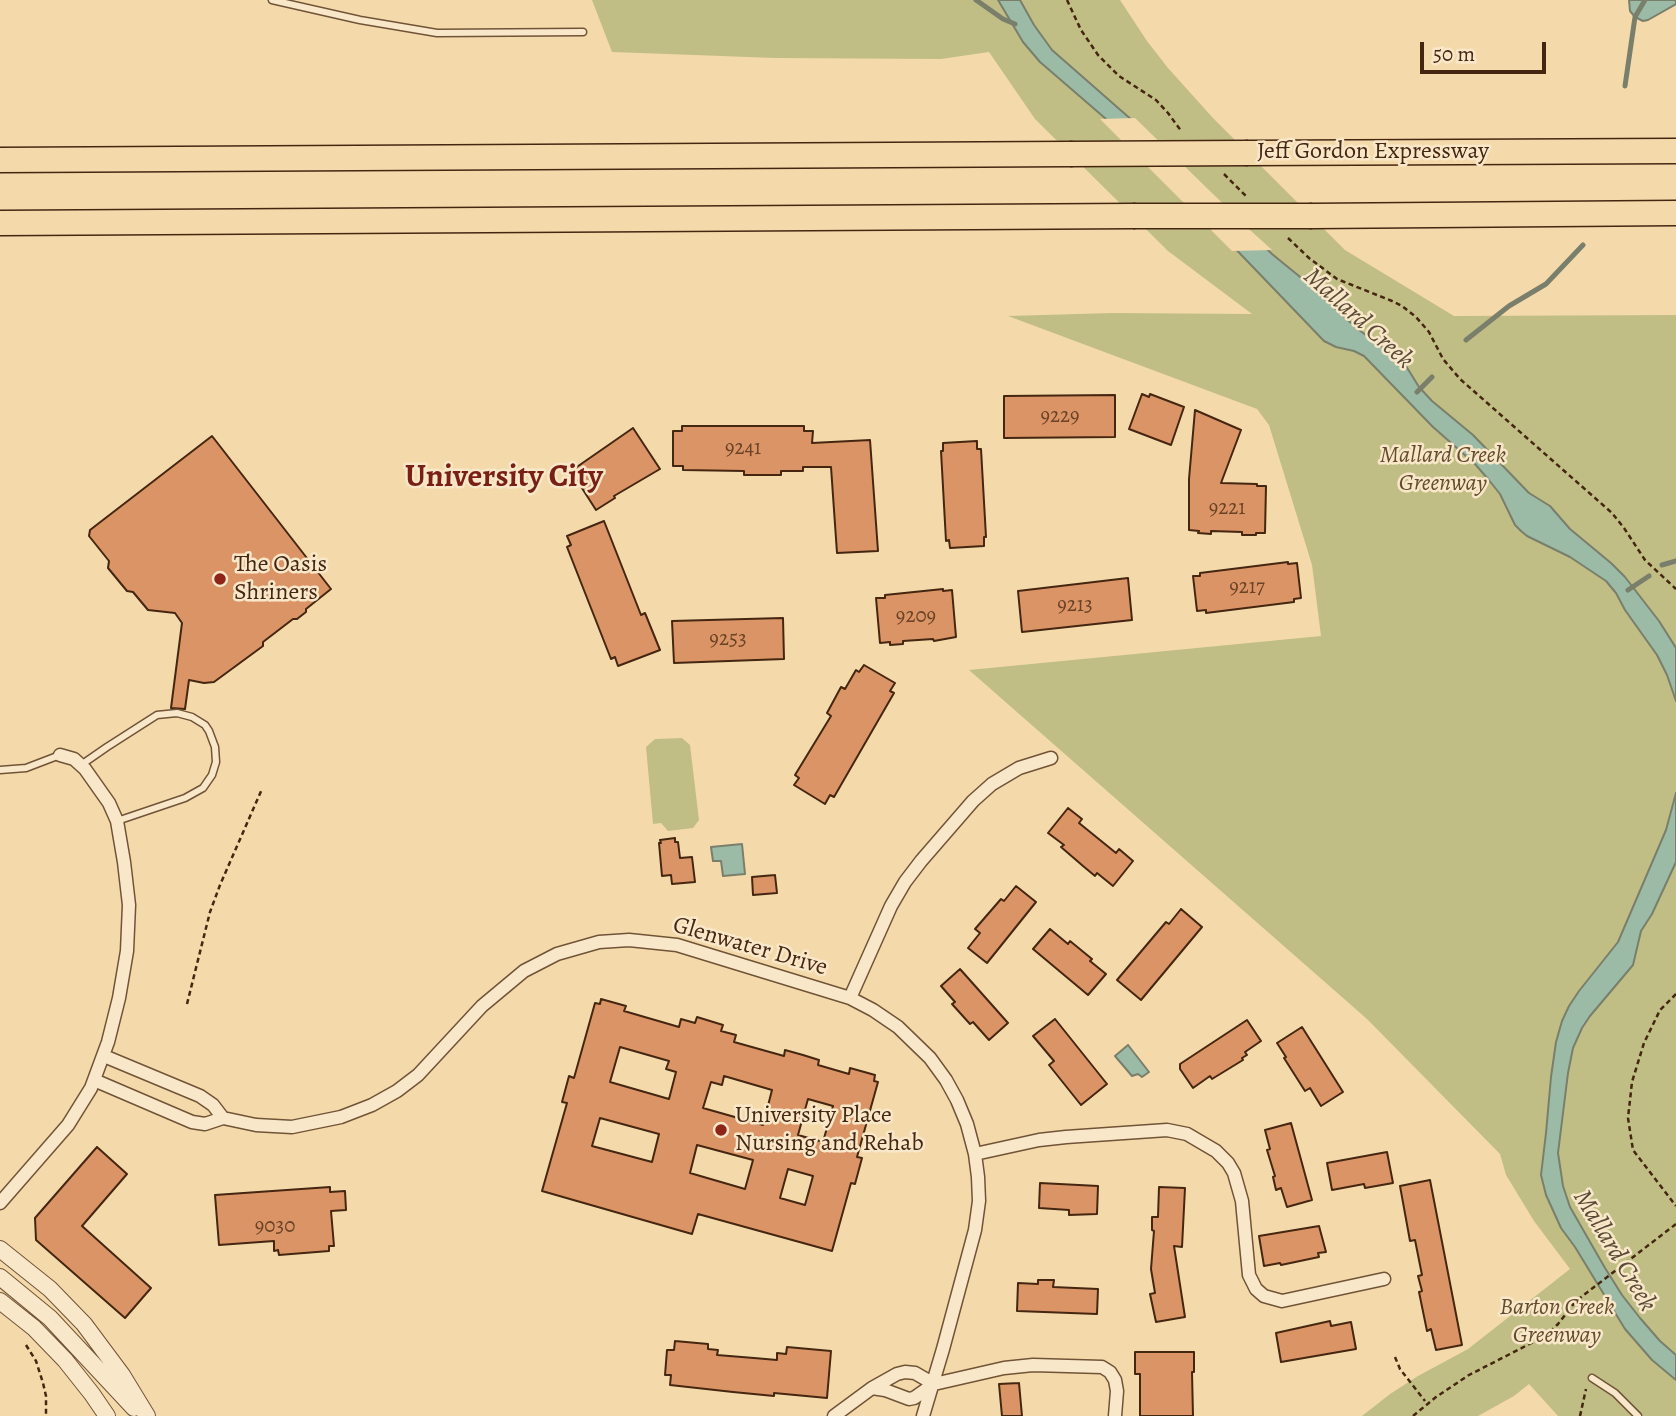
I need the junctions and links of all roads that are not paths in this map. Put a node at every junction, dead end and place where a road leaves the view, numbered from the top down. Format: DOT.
graph roads {
  1 [pos="272,0"];
  2 [pos="583,32"];
  3 [pos="1676,151"];
  4 [pos="0,160"];
  5 [pos="1676,213"];
  6 [pos="0,223"];
  7 [pos="60,755"];
  8 [pos="1051,758"];
  9 [pos="81,765"];
  10 [pos="0,770"];
  11 [pos="117,821"];
  12 [pos="850,998"];
  13 [pos="104,1056"];
  14 [pos="94,1080"];
  15 [pos="223,1118"];
  16 [pos="975,1154"];
  17 [pos="0,1203"];
  18 [pos="0,1250"];
  19 [pos="0,1277"];
  20 [pos="1384,1279"];
  21 [pos="0,1301"];
  22 [pos="1592,1378"];
  23 [pos="934,1384"];
  24 [pos="872,1388"];
  25 [pos="107,1416"];
  26 [pos="146,1416"];
  27 [pos="834,1416"];
  28 [pos="923,1416"];
  29 [pos="1115,1416"];
  30 [pos="1638,1416"];
  1 -- 2 [label="lane"];
  3 -- 4 [label="highway, Jeff Gordon Expressway, bridge"];
  5 -- 6 [label="highway, bridge"];
  7 -- 9 [label="street"];
  7 -- 10 [label="lane"];
  8 -- 12 [label="street"];
  9 -- 11 [label="street"];
  9 -- 11 [label="lane"];
  11 -- 13 [label="street"];
  12 -- 15 [label="street, Glenwater Drive"];
  12 -- 16 [label="street, Glenwater Drive"];
  13 -- 14 [label="street"];
  13 -- 15 [label="street"];
  14 -- 15 [label="street, Glenwater Drive"];
  14 -- 17 [label="street"];
  16 -- 20 [label="street"];
  16 -- 23 [label="street, Glenwater Drive"];
  18 -- 26 [label="street"];
  19 -- 26 [label="street"];
  21 -- 25 [label="street"];
  22 -- 30 [label="lane"];
  23 -- 24 [label="street"];
  23 -- 24 [label="street"];
  23 -- 28 [label="street, Glenwater Drive"];
  23 -- 29 [label="street"];
  24 -- 27 [label="street"];
}
